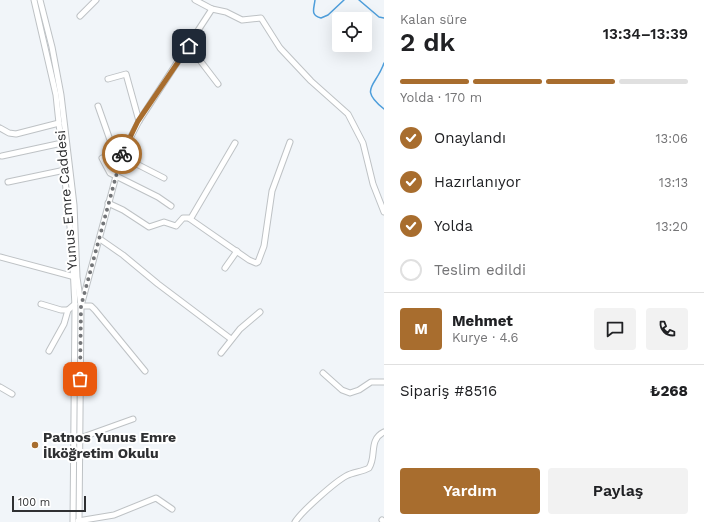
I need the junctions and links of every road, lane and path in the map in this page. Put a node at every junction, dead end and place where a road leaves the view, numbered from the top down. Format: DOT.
graph roads {
  1 [pos="34,0"];
  2 [pos="40,0"];
  3 [pos="96,0"];
  4 [pos="195,0"];
  5 [pos="212,10"];
  6 [pos="80,16"];
  7 [pos="189,46"];
  8 [pos="108,78"];
  9 [pos="218,84"];
  10 [pos="98,106"];
  11 [pos="138,121"];
  12 [pos="59,123"];
  13 [pos="0,128"];
  14 [pos="290,142"];
  15 [pos="62,143"];
  16 [pos="235,143"];
  17 [pos="126,144"];
  18 [pos="2,156"];
  19 [pos="121,156"];
  20 [pos="102,158"];
  21 [pos="65,170"];
  22 [pos="115,177"];
  23 [pos="164,178"];
  24 [pos="8,182"];
  25 [pos="108,203"];
  26 [pos="172,206"];
  27 [pos="384,212"];
  28 [pos="190,219"];
  29 [pos="100,239"];
  30 [pos="237,251"];
  31 [pos="0,257"];
  32 [pos="224,268"];
  33 [pos="75,277"];
  34 [pos="41,304"];
  35 [pos="75,304"];
  36 [pos="81,306"];
  37 [pos="68,310"];
  38 [pos="260,312"];
  39 [pos="231,340"];
  40 [pos="49,351"];
  41 [pos="221,353"];
  42 [pos="145,370"];
  43 [pos="323,373"];
  44 [pos="384,382"];
  45 [pos="0,388"];
  46 [pos="12,394"];
  47 [pos="133,419"];
  48 [pos="384,432"];
  49 [pos="80,438"];
  50 [pos="172,509"];
  51 [pos="73,522"];
  52 [pos="80,522"];
  53 [pos="295,522"];
  1 -- 12 [label="street, Yunus Emre Caddesi"];
  2 -- 33 [label="street, Yunus Emre Caddesi"];
  3 -- 6 [label="street"];
  4 -- 5 [label="street"];
  5 -- 7 [label="street"];
  5 -- 27 [label="street"];
  7 -- 9 [label="street"];
  7 -- 11 [label="street"];
  8 -- 11 [label="street"];
  10 -- 17 [label="street"];
  11 -- 17 [label="street"];
  12 -- 13 [label="street"];
  12 -- 15 [label="street, Yunus Emre Caddesi"];
  14 -- 30 [label="street"];
  15 -- 18 [label="street"];
  15 -- 21 [label="street, Yunus Emre Caddesi"];
  16 -- 28 [label="street"];
  17 -- 19 [label="street"];
  19 -- 22 [label="street"];
  19 -- 23 [label="street"];
  20 -- 22 [label="street"];
  21 -- 24 [label="street"];
  21 -- 33 [label="street, Yunus Emre Caddesi"];
  22 -- 25 [label="street"];
  22 -- 26 [label="street"];
  25 -- 28 [label="street"];
  25 -- 29 [label="street"];
  28 -- 30 [label="street"];
  29 -- 36 [label="street"];
  29 -- 39 [label="street"];
  30 -- 32 [label="street"];
  31 -- 33 [label="street"];
  33 -- 35 [label="street, Yunus Emre Caddesi"];
  33 -- 36 [label="street, Yunus Emre Caddesi"];
  34 -- 37 [label="street"];
  35 -- 37 [label="street"];
  35 -- 51 [label="street, Yunus Emre Caddesi"];
  36 -- 42 [label="street"];
  36 -- 49 [label="street, Yunus Emre Caddesi"];
  37 -- 40 [label="street"];
  38 -- 39 [label="street"];
  39 -- 41 [label="street"];
  43 -- 44 [label="street"];
  45 -- 46 [label="street"];
  47 -- 49 [label="street"];
  48 -- 53 [label="street"];
  49 -- 52 [label="street, Yunus Emre Caddesi"];
  50 -- 52 [label="street"];
  51 -- 52 [label="street"];
}
